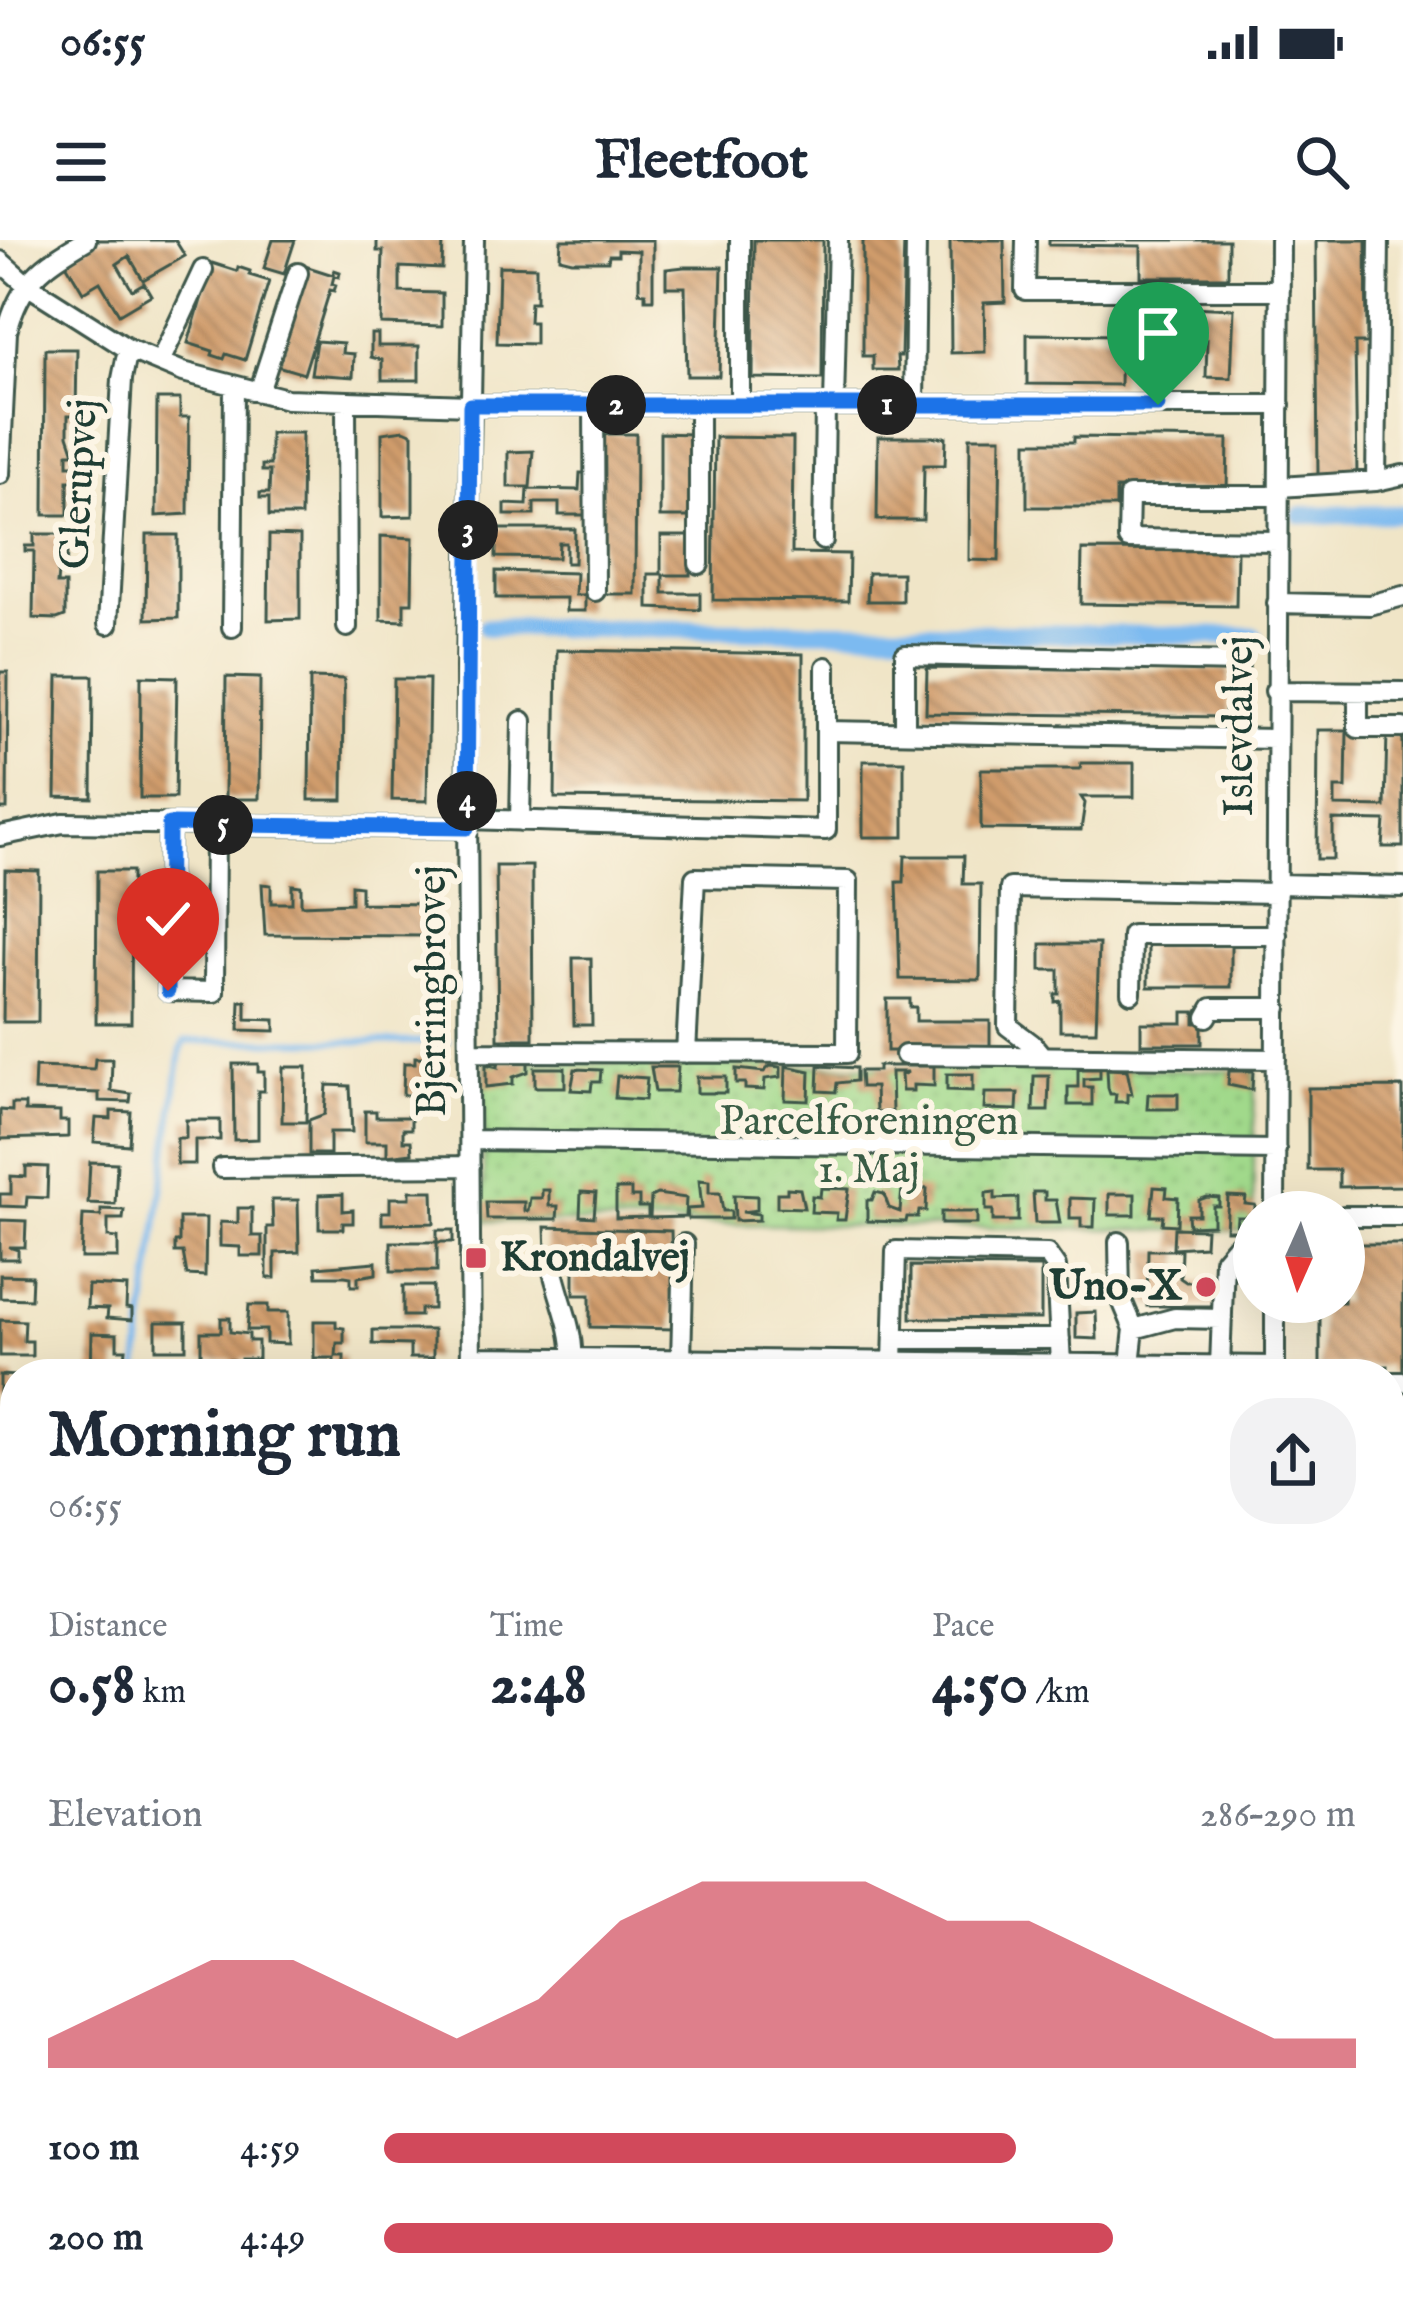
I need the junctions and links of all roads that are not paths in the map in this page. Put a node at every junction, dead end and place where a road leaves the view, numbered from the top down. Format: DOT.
graph roads {
  1 [pos="86,240"];
  2 [pos="474,240"];
  3 [pos="740,240"];
  4 [pos="838,240"];
  5 [pos="916,240"];
  6 [pos="1026,240"];
  7 [pos="1280,240"];
  8 [pos="1379,240"];
  9 [pos="0,261"];
  10 [pos="203,270"];
  11 [pos="298,273"];
  12 [pos="27,285"];
  13 [pos="1280,290"];
  14 [pos="128,349"];
  15 [pos="160,362"];
  16 [pos="234,386"];
  17 [pos="260,392"];
  18 [pos="346,404"];
  19 [pos="914,404"];
  20 [pos="470,405"];
  21 [pos="594,405"];
  22 [pos="698,405"];
  23 [pos="740,405"];
  24 [pos="829,405"];
  25 [pos="1280,405"];
  26 [pos="0,475"];
  27 [pos="1403,475"];
  28 [pos="1376,481"];
  29 [pos="1279,492"];
  30 [pos="823,540"];
  31 [pos="1278,542"];
  32 [pos="699,564"];
  33 [pos="595,591"];
  34 [pos="1403,596"];
  35 [pos="1277,603"];
  36 [pos="109,624"];
  37 [pos="347,626"];
  38 [pos="232,627"];
  39 [pos="826,668"];
  40 [pos="1275,691"];
  41 [pos="1358,692"];
  42 [pos="1403,692"];
  43 [pos="522,721"];
  44 [pos="1403,728"];
  45 [pos="826,731"];
  46 [pos="904,732"];
  47 [pos="1234,738"];
  48 [pos="1276,739"];
  49 [pos="520,820"];
  50 [pos="467,823"];
  51 [pos="169,824"];
  52 [pos="215,824"];
  53 [pos="0,836"];
  54 [pos="1403,887"];
  55 [pos="1277,888"];
  56 [pos="1276,935"];
  57 [pos="1131,993"];
  58 [pos="1276,1008"];
  59 [pos="1207,1017"];
  60 [pos="470,1052"];
  61 [pos="686,1053"];
  62 [pos="905,1055"];
  63 [pos="1042,1056"];
  64 [pos="1276,1059"];
  65 [pos="470,1140"];
  66 [pos="1276,1150"];
  67 [pos="470,1166"];
  68 [pos="222,1168"];
  69 [pos="1275,1191"];
  70 [pos="1365,1216"];
  71 [pos="1403,1216"];
  72 [pos="1119,1241"];
  73 [pos="684,1244"];
  74 [pos="1233,1250"];
  75 [pos="552,1268"];
  76 [pos="1222,1319"];
  77 [pos="1275,1323"];
  78 [pos="1134,1329"];
  79 [pos="894,1339"];
  80 [pos="1060,1340"];
  81 [pos="572,1358"];
  82 [pos="471,1359"];
  83 [pos="568,1359"];
  84 [pos="589,1359"];
  85 [pos="688,1359"];
  86 [pos="893,1359"];
  87 [pos="1056,1359"];
  88 [pos="1131,1359"];
  89 [pos="1220,1359"];
  90 [pos="1275,1359"];
  1 -- 12 [label="street"];
  2 -- 20 [label="street, Bjerringbrovej"];
  3 -- 23 [label="street"];
  4 -- 24 [label="street"];
  5 -- 19 [label="street"];
  6 -- 13 [label="street"];
  7 -- 13 [label="street, Islevdalvej"];
  8 -- 28 [label="street"];
  9 -- 12 [label="street, Glerupvej"];
  10 -- 15 [label="street"];
  11 -- 17 [label="street"];
  12 -- 14 [label="street, Glerupvej"];
  12 -- 26 [label="street, Glerupvej"];
  13 -- 25 [label="street, Islevdalvej"];
  14 -- 15 [label="street, Glerupvej"];
  14 -- 36 [label="street, Glerupvej"];
  15 -- 16 [label="street, Glerupvej"];
  16 -- 17 [label="street, Glerupvej"];
  16 -- 38 [label="street"];
  17 -- 18 [label="street, Glerupvej"];
  18 -- 20 [label="street, Glerupvej"];
  18 -- 37 [label="street"];
  19 -- 24 [label="street, Glerupvej"];
  19 -- 25 [label="street, Glerupvej"];
  20 -- 21 [label="street, Glerupvej"];
  20 -- 50 [label="street, Bjerringbrovej"];
  21 -- 22 [label="street, Glerupvej"];
  21 -- 33 [label="street"];
  22 -- 23 [label="street, Glerupvej"];
  22 -- 32 [label="street"];
  23 -- 24 [label="street, Glerupvej"];
  24 -- 30 [label="street"];
  25 -- 29 [label="street, Islevdalvej"];
  27 -- 28 [label="street"];
  28 -- 29 [label="street"];
  29 -- 31 [label="street, Islevdalvej"];
  29 -- 31 [label="street"];
  31 -- 35 [label="street, Islevdalvej"];
  34 -- 35 [label="street"];
  35 -- 40 [label="street, Islevdalvej"];
  39 -- 45 [label="street"];
  40 -- 41 [label="street"];
  40 -- 48 [label="street, Islevdalvej"];
  41 -- 42 [label="street"];
  41 -- 44 [label="street"];
  43 -- 49 [label="street"];
  45 -- 46 [label="street"];
  45 -- 49 [label="street"];
  46 -- 47 [label="street"];
  46 -- 47 [label="street"];
  47 -- 48 [label="street"];
  48 -- 55 [label="street, Islevdalvej"];
  49 -- 50 [label="street"];
  50 -- 52 [label="street"];
  50 -- 60 [label="street, Bjerringbrovej"];
  51 -- 52 [label="street"];
  51 -- 52 [label="street"];
  51 -- 53 [label="street"];
  54 -- 55 [label="street"];
  55 -- 56 [label="street, Islevdalvej"];
  55 -- 63 [label="street"];
  56 -- 57 [label="street"];
  56 -- 58 [label="street, Islevdalvej"];
  58 -- 59 [label="street"];
  58 -- 64 [label="street, Islevdalvej"];
  60 -- 61 [label="street"];
  60 -- 65 [label="street, Bjerringbrovej"];
  61 -- 61 [label="street"];
  62 -- 63 [label="street"];
  63 -- 64 [label="street"];
  64 -- 66 [label="street, Islevdalvej"];
  65 -- 66 [label="street"];
  65 -- 67 [label="street, Bjerringbrovej"];
  66 -- 69 [label="street, Islevdalvej"];
  67 -- 68 [label="street, Bjerringbrovej"];
  67 -- 82 [label="street, Bjerringbrovej"];
  70 -- 71 [label="street"];
  72 -- 78 [label="street"];
  73 -- 85 [label="street"];
  74 -- 76 [label="street"];
  75 -- 81 [label="street"];
  76 -- 78 [label="street"];
  76 -- 89 [label="street"];
  77 -- 90 [label="street"];
  78 -- 88 [label="street"];
  79 -- 80 [label="street"];
  79 -- 80 [label="street"];
  79 -- 86 [label="street"];
  80 -- 87 [label="street"];
  81 -- 83 [label="street"];
  81 -- 84 [label="street"];
}
